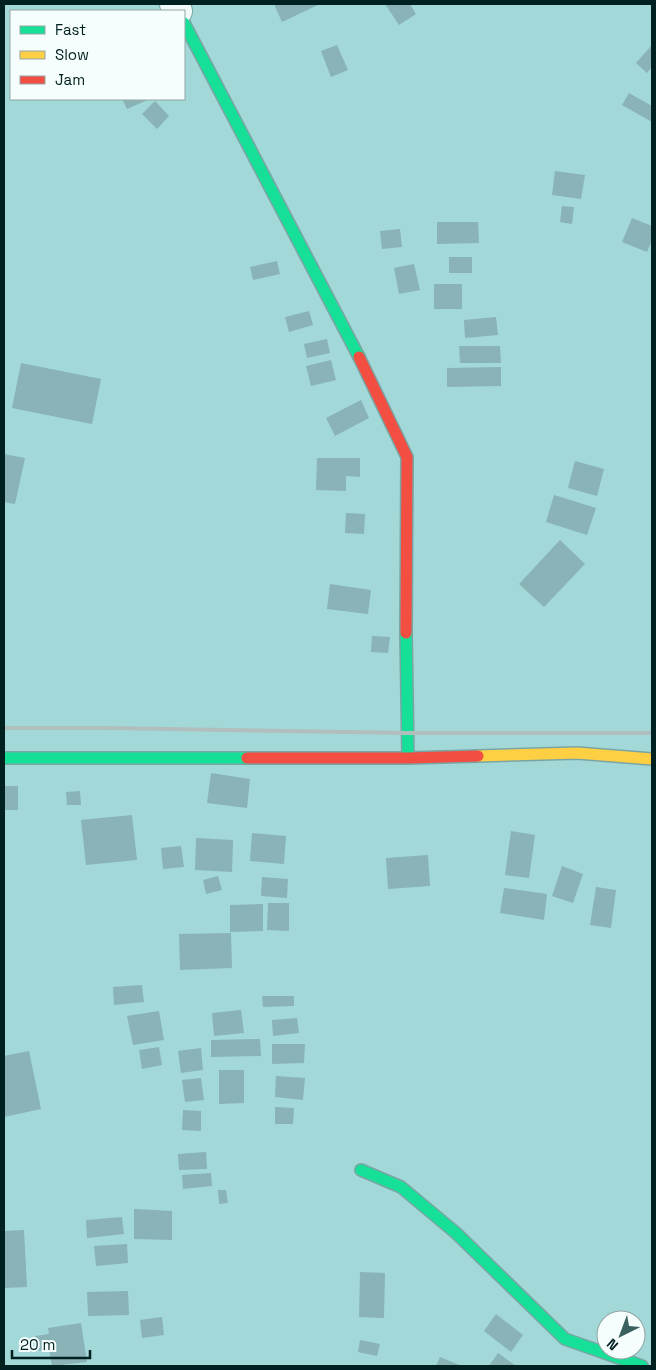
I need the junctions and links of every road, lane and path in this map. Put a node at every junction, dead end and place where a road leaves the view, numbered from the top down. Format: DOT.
graph roads {
  1 [pos="185,25"];
  2 [pos="4,758"];
  3 [pos="408,758"];
  4 [pos="652,758"];
  5 [pos="361,1170"];
  6 [pos="642,1366"];
  1 -- 3 [label="street"];
  2 -- 3 [label="street"];
  3 -- 4 [label="street"];
  5 -- 6 [label="street"];
}
